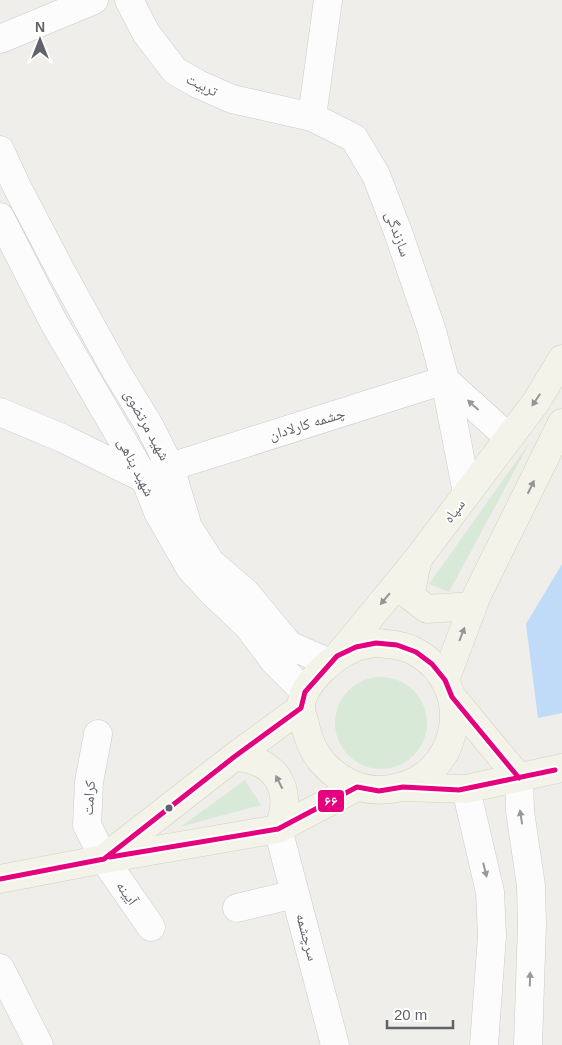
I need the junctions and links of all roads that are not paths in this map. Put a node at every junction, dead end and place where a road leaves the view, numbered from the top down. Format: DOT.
graph roads {
  1 [pos="94,0"];
  2 [pos="129,0"];
  3 [pos="328,0"];
  4 [pos="0,39"];
  5 [pos="312,117"];
  6 [pos="0,150"];
  7 [pos="0,218"];
  8 [pos="562,359"];
  9 [pos="445,380"];
  10 [pos="0,412"];
  11 [pos="562,423"];
  12 [pos="509,438"];
  13 [pos="170,467"];
  14 [pos="145,479"];
  15 [pos="467,493"];
  16 [pos="417,560"];
  17 [pos="473,606"];
  18 [pos="285,655"];
  19 [pos="334,659"];
  20 [pos="448,688"];
  21 [pos="303,700"];
  22 [pos="98,734"];
  23 [pos="234,757"];
  24 [pos="561,768"];
  25 [pos="519,778"];
  26 [pos="357,787"];
  27 [pos="403,787"];
  28 [pos="466,789"];
  29 [pos="278,828"];
  30 [pos="104,859"];
  31 [pos="0,879"];
  32 [pos="295,894"];
  33 [pos="237,908"];
  34 [pos="151,927"];
  35 [pos="0,968"];
  36 [pos="39,1045"];
  37 [pos="335,1045"];
  38 [pos="484,1045"];
  39 [pos="528,1045"];
  1 -- 4 [label="street"];
  2 -- 5 [label="street, تربیت"];
  3 -- 5 [label="street"];
  5 -- 9 [label="street, سازندگی"];
  6 -- 13 [label="street, شهيد مرتضوی"];
  7 -- 14 [label="street, شهید پناهی"];
  8 -- 12 [label="main road, سپاه, one-way"];
  12 -- 9 [label="street, one-way"];
  9 -- 13 [label="street, چشمه کارلادان"];
  9 -- 15 [label="street, سازندگی"];
  10 -- 14 [label="street"];
  17 -- 11 [label="main road, one-way"];
  12 -- 15 [label="main road, سپاه"];
  13 -- 14 [label="street, چشمه کارلادان"];
  13 -- 18 [label="street, شهيد مرتضوی"];
  14 -- 18 [label="street, شهید پناهی"];
  15 -- 16 [label="main road, سپاه"];
  16 -- 17 [label="main road"];
  16 -- 19 [label="main road, سپاه, one-way"];
  20 -- 17 [label="main road, one-way"];
  18 -- 19 [label="street, شهيد مرتضوی"];
  18 -- 21 [label="street, شهید پناهی"];
  19 -- 20 [label="main road"];
  19 -- 21 [label="main road"];
  20 -- 25 [label="main road"];
  20 -- 27 [label="main road"];
  21 -- 23 [label="main road"];
  21 -- 26 [label="main road"];
  22 -- 30 [label="street, کرامت"];
  29 -- 23 [label="main road, one-way"];
  23 -- 30 [label="main road"];
  24 -- 25 [label="main road"];
  25 -- 28 [label="main road"];
  39 -- 25 [label="street, one-way"];
  26 -- 27 [label="main road"];
  26 -- 29 [label="main road"];
  27 -- 28 [label="main road"];
  28 -- 38 [label="street, one-way"];
  29 -- 30 [label="main road"];
  29 -- 32 [label="street, سرچشمه"];
  30 -- 31 [label="main road"];
  30 -- 34 [label="street, آیینه"];
  32 -- 33 [label="street"];
  32 -- 37 [label="street, سرچشمه"];
  35 -- 36 [label="street"];
}
